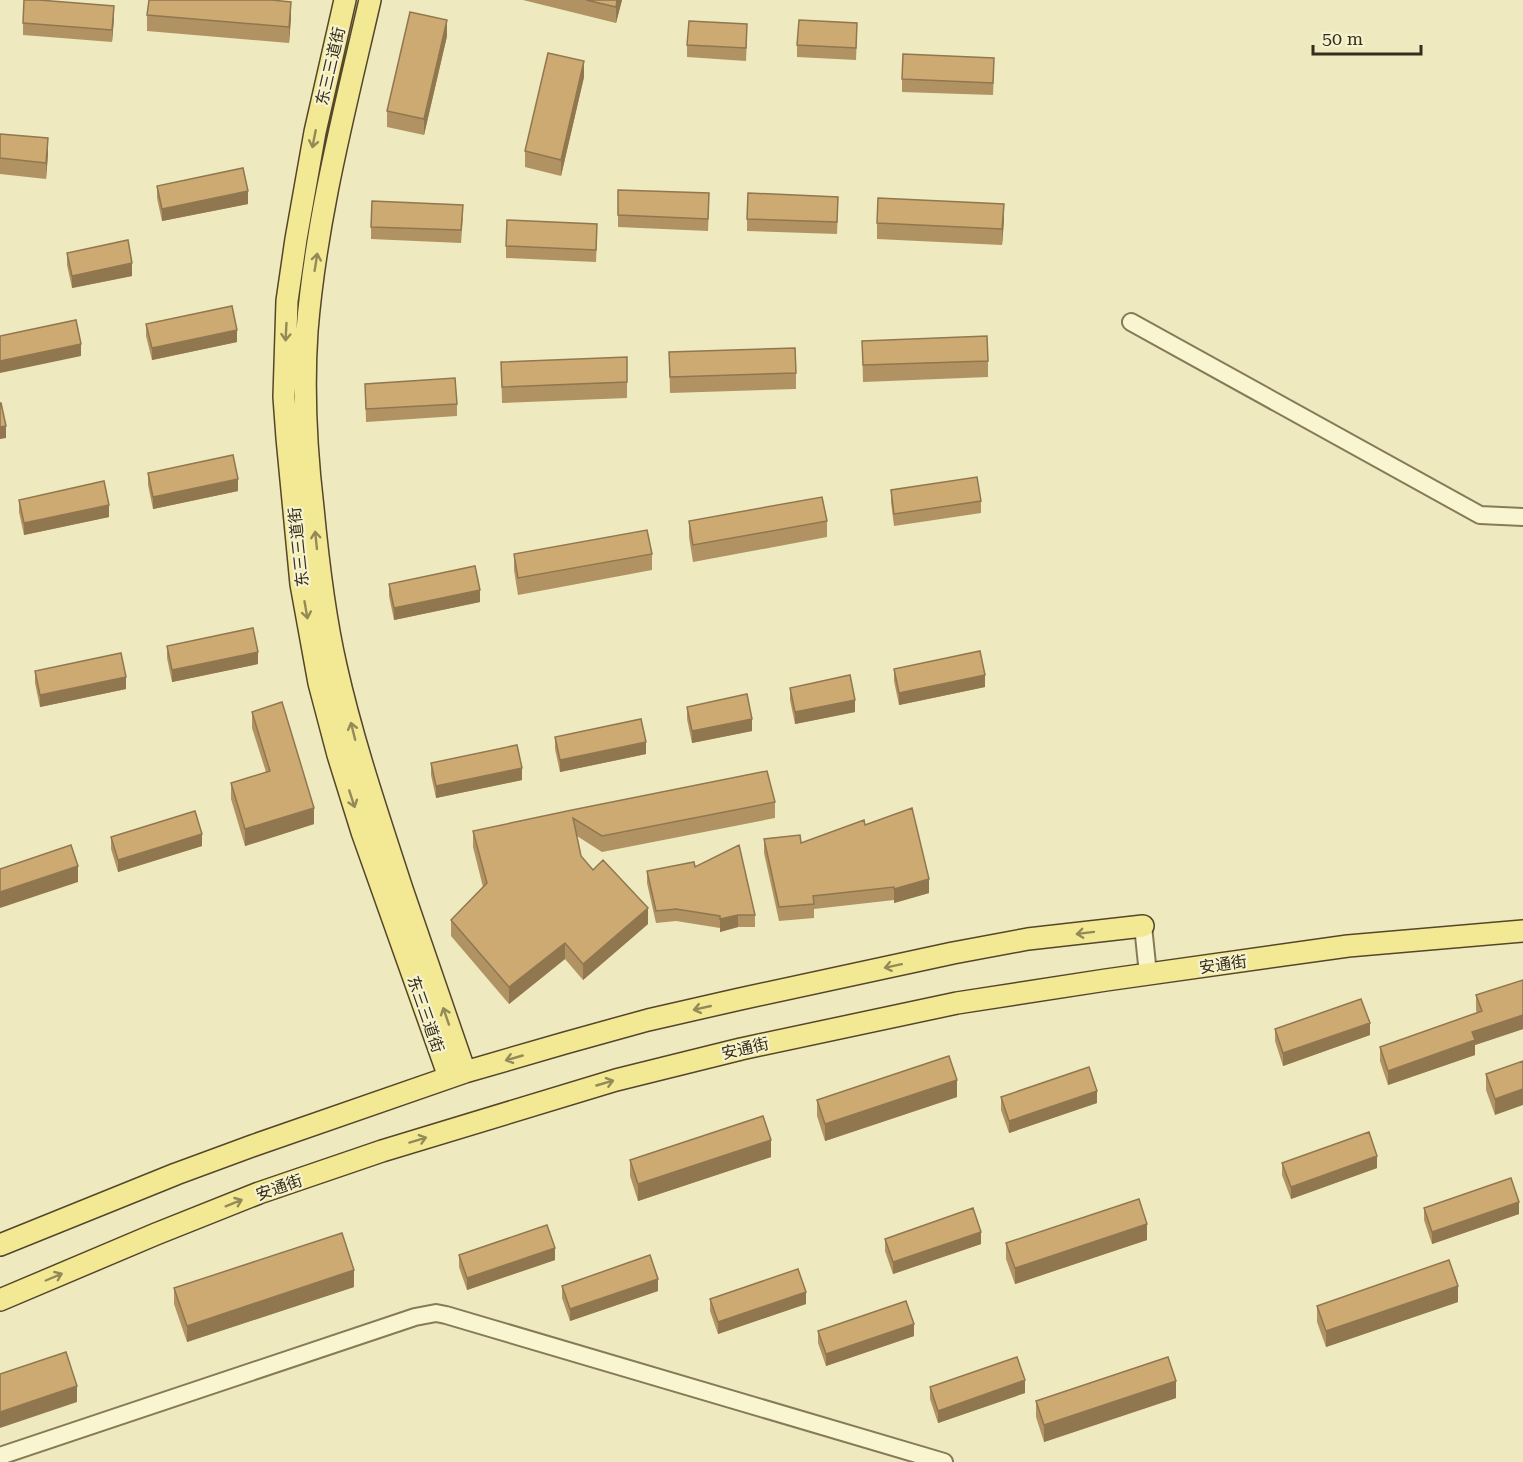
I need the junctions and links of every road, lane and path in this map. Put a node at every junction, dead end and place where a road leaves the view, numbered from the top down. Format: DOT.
graph roads {
  1 [pos="345,0"];
  2 [pos="370,0"];
  3 [pos="1131,322"];
  4 [pos="1523,518"];
  5 [pos="1143,926"];
  6 [pos="1523,931"];
  7 [pos="1148,974"];
  8 [pos="457,1075"];
  9 [pos="0,1245"];
  10 [pos="0,1300"];
  11 [pos="0,1456"];
  12 [pos="944,1462"];
  1 -- 8 [label="main road, 东三三道街, one-way"];
  8 -- 2 [label="main road, 东三三道街, one-way"];
  3 -- 4 [label="street"];
  5 -- 7 [label="street"];
  5 -- 8 [label="main road, one-way"];
  6 -- 7 [label="main road, 安通街"];
  10 -- 7 [label="main road, 安通街, one-way"];
  8 -- 9 [label="main road"];
  11 -- 12 [label="street"];
}
